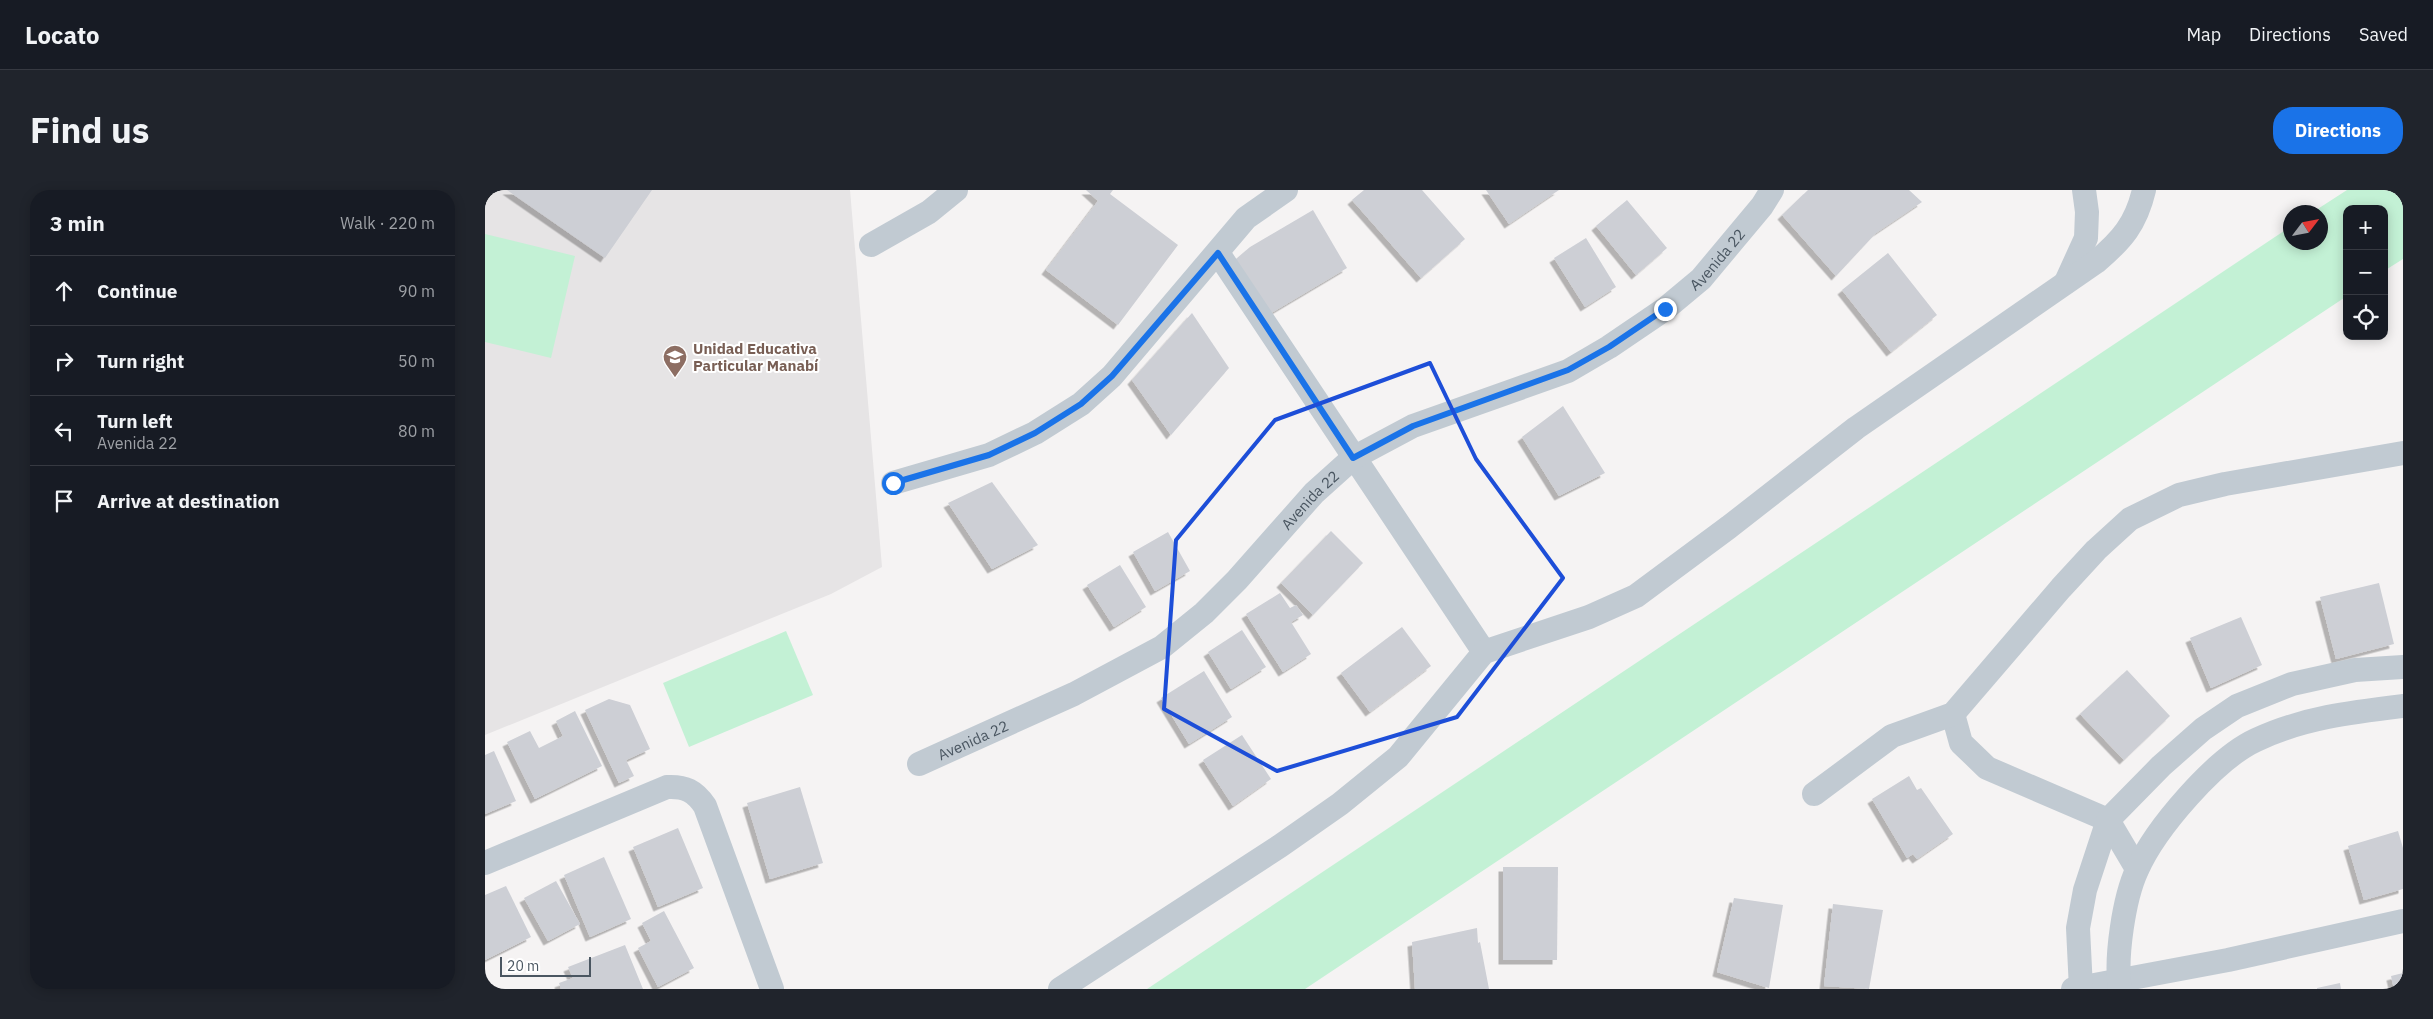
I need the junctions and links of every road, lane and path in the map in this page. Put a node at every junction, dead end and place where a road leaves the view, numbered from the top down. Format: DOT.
graph roads {
  1 [pos="956,190"];
  2 [pos="1253,190"];
  3 [pos="1286,190"];
  4 [pos="1772,190"];
  5 [pos="2084,190"];
  6 [pos="2144,190"];
  7 [pos="1246,218"];
  8 [pos="871,245"];
  9 [pos="1218,253"];
  10 [pos="2065,284"];
  11 [pos="2403,453"];
  12 [pos="1353,458"];
  13 [pos="893,483"];
  14 [pos="1484,652"];
  15 [pos="2403,667"];
  16 [pos="2403,706"];
  17 [pos="1953,714"];
  18 [pos="919,764"];
  19 [pos="1814,794"];
  20 [pos="2108,820"];
  21 [pos="485,863"];
  22 [pos="2137,869"];
  23 [pos="2403,921"];
  24 [pos="2120,985"];
  25 [pos="764,986"];
  26 [pos="2078,988"];
  27 [pos="1060,989"];
  1 -- 8 [label="street"];
  2 -- 7 [label="street"];
  3 -- 7 [label="street"];
  4 -- 12 [label="street, Avenida 22"];
  5 -- 10 [label="street"];
  6 -- 10 [label="street"];
  7 -- 9 [label="street"];
  9 -- 12 [label="street"];
  9 -- 13 [label="street"];
  10 -- 14 [label="street"];
  11 -- 17 [label="street"];
  12 -- 14 [label="street"];
  12 -- 18 [label="street, Avenida 22"];
  14 -- 27 [label="street"];
  15 -- 20 [label="street"];
  16 -- 22 [label="street"];
  17 -- 19 [label="street"];
  17 -- 20 [label="street"];
  20 -- 22 [label="street"];
  20 -- 26 [label="street"];
  21 -- 25 [label="street"];
  22 -- 24 [label="street"];
  23 -- 24 [label="street"];
  24 -- 26 [label="street"];
}
